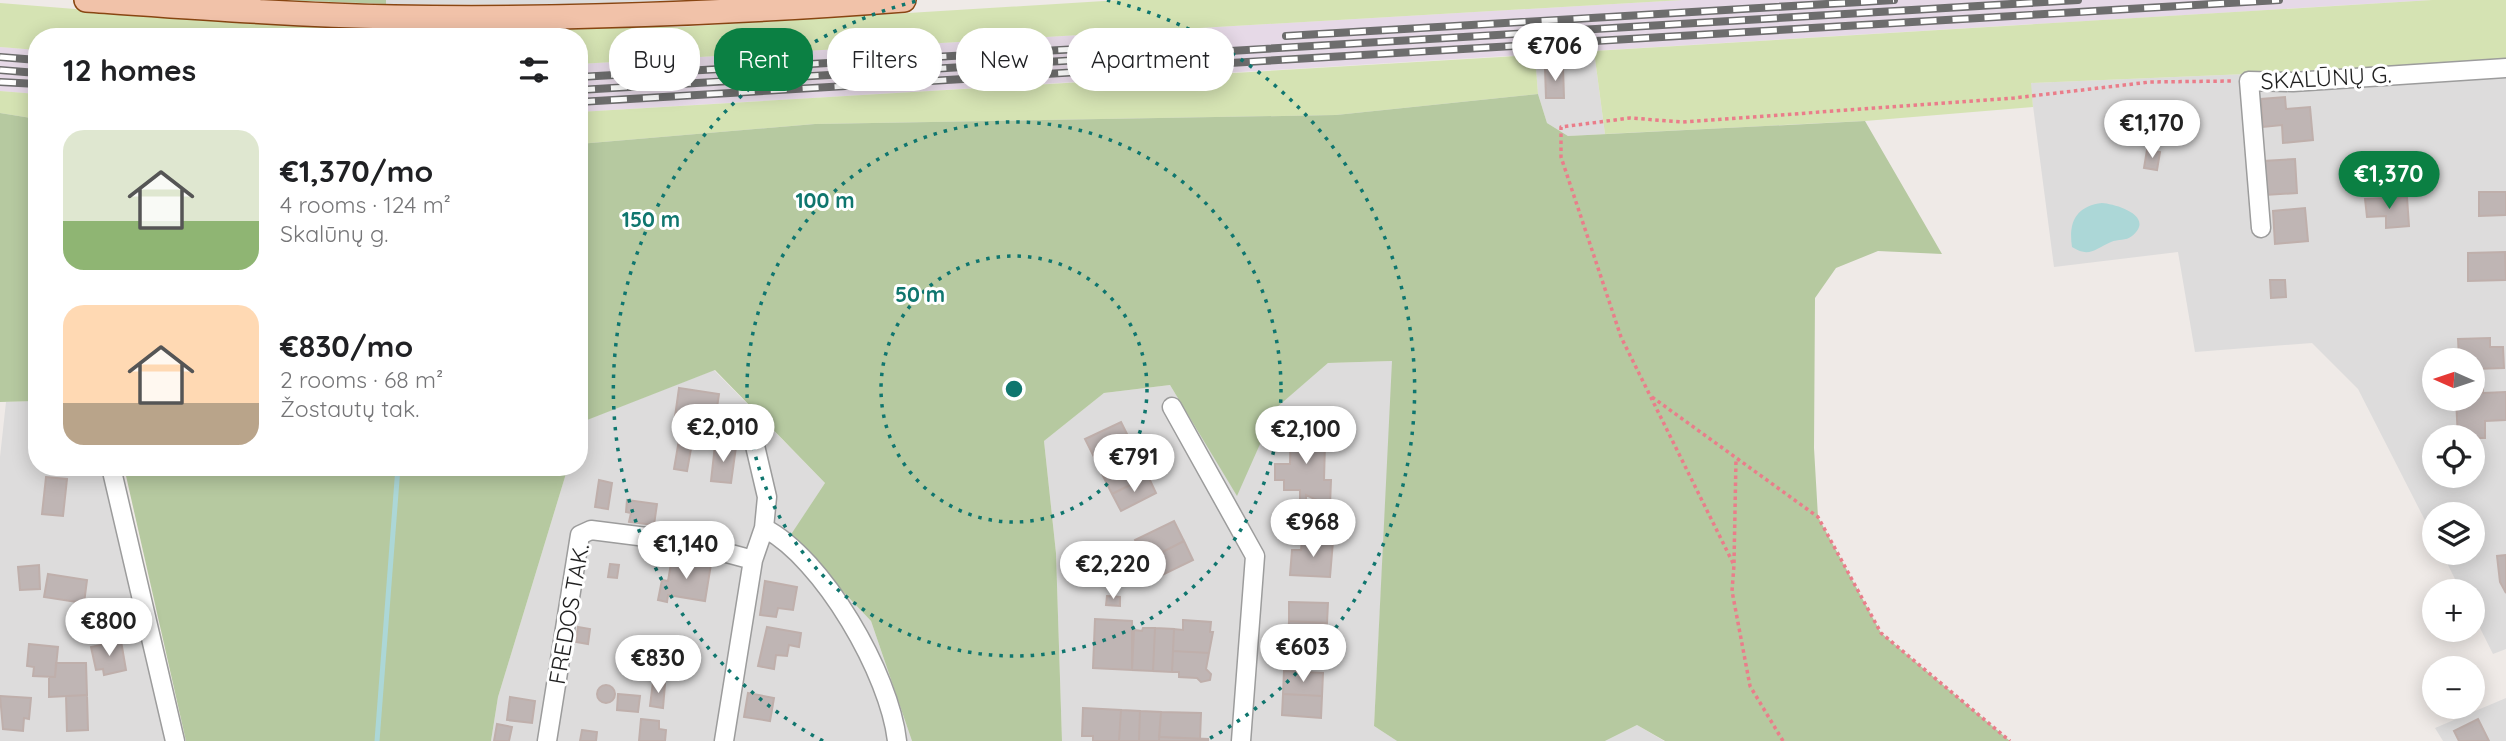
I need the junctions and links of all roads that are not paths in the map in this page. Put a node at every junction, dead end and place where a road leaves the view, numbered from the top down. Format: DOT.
graph roads {
  1 [pos="86,0"];
  2 [pos="904,0"];
  3 [pos="2506,68"];
  4 [pos="2261,228"];
  5 [pos="1172,407"];
  6 [pos="752,433"];
  7 [pos="113,476"];
  8 [pos="764,528"];
  9 [pos="753,560"];
  10 [pos="176,741"];
  11 [pos="547,741"];
  12 [pos="724,741"];
  13 [pos="897,741"];
  14 [pos="1241,741"];
  1 -- 2 [label="main road"];
  3 -- 4 [label="street, SKALŪNŲ G."];
  5 -- 14 [label="street"];
  6 -- 8 [label="street"];
  7 -- 10 [label="street"];
  8 -- 9 [label="street"];
  8 -- 13 [label="street"];
  9 -- 11 [label="street, FREDOS TAK."];
  9 -- 12 [label="street"];
}
